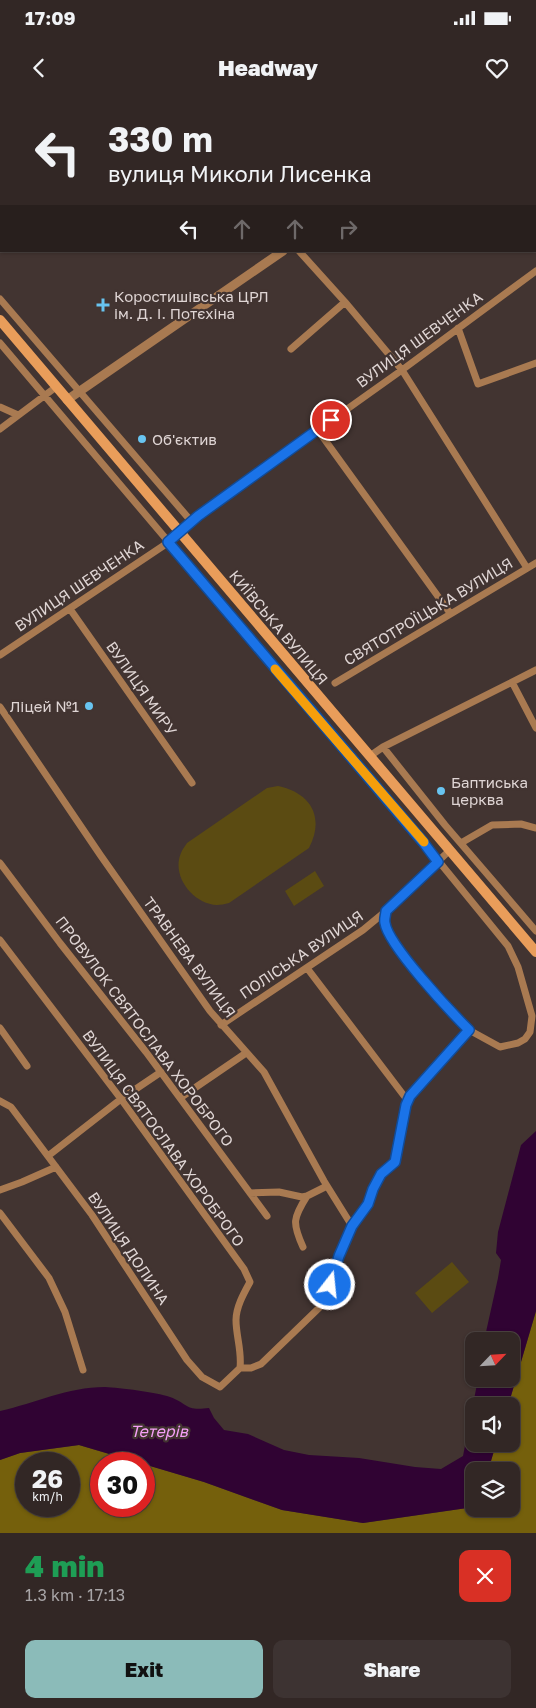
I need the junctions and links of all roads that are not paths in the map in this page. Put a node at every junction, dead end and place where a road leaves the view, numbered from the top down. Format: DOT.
graph roads {
  1 [pos="282,252"];
  2 [pos="300,252"];
  3 [pos="536,271"];
  4 [pos="0,299"];
  5 [pos="345,302"];
  6 [pos="0,320"];
  7 [pos="458,328"];
  8 [pos="0,343"];
  9 [pos="291,350"];
  10 [pos="536,363"];
  11 [pos="402,370"];
  12 [pos="56,387"];
  13 [pos="79,392"];
  14 [pos="45,396"];
  15 [pos="67,400"];
  16 [pos="0,407"];
  17 [pos="18,415"];
  18 [pos="0,429"];
  19 [pos="317,430"];
  20 [pos="191,521"];
  21 [pos="179,532"];
  22 [pos="168,542"];
  23 [pos="536,563"];
  24 [pos="527,568"];
  25 [pos="70,609"];
  26 [pos="450,613"];
  27 [pos="0,656"];
  28 [pos="536,670"];
  29 [pos="512,682"];
  30 [pos="334,683"];
  31 [pos="0,707"];
  32 [pos="536,728"];
  33 [pos="383,747"];
  34 [pos="370,756"];
  35 [pos="192,783"];
  36 [pos="536,828"];
  37 [pos="461,843"];
  38 [pos="450,850"];
  39 [pos="438,862"];
  40 [pos="0,863"];
  41 [pos="386,911"];
  42 [pos="536,931"];
  43 [pos="0,940"];
  44 [pos="536,952"];
  45 [pos="307,968"];
  46 [pos="221,1025"];
  47 [pos="0,1028"];
  48 [pos="469,1030"];
  49 [pos="246,1053"];
  50 [pos="27,1066"];
  51 [pos="161,1072"];
  52 [pos="180,1098"];
  53 [pos="121,1099"];
  54 [pos="0,1101"];
  55 [pos="408,1101"];
  56 [pos="48,1156"];
  57 [pos="56,1167"];
  58 [pos="327,1186"];
  59 [pos="0,1190"];
  60 [pos="250,1193"];
  61 [pos="308,1196"];
  62 [pos="0,1212"];
  63 [pos="267,1216"];
  64 [pos="352,1226"];
  65 [pos="303,1247"];
  66 [pos="240,1368"];
  67 [pos="83,1370"];
  1 -- 13 [label="street"];
  2 -- 5 [label="street"];
  3 -- 7 [label="street, ВУЛИЦЯ ШЕВЧЕНКА"];
  4 -- 13 [label="street"];
  5 -- 9 [label="street"];
  5 -- 11 [label="street"];
  6 -- 12 [label="main road, КИЇВСЬКА ВУЛИЦЯ"];
  7 -- 10 [label="street"];
  7 -- 11 [label="street, ВУЛИЦЯ ШЕВЧЕНКА"];
  8 -- 14 [label="street, КИЇВСЬКА ВУЛИЦЯ"];
  11 -- 19 [label="street, ВУЛИЦЯ ШЕВЧЕНКА"];
  11 -- 24 [label="street"];
  12 -- 14 [label="street"];
  12 -- 15 [label="main road, КИЇВСЬКА ВУЛИЦЯ"];
  13 -- 15 [label="street"];
  13 -- 20 [label="street"];
  14 -- 17 [label="street"];
  14 -- 22 [label="street, КИЇВСЬКА ВУЛИЦЯ"];
  15 -- 21 [label="main road, КИЇВСЬКА ВУЛИЦЯ"];
  16 -- 17 [label="street"];
  17 -- 18 [label="street"];
  19 -- 20 [label="street, ВУЛИЦЯ ШЕВЧЕНКА"];
  19 -- 26 [label="street"];
  20 -- 21 [label="street, ВУЛИЦЯ ШЕВЧЕНКА"];
  21 -- 22 [label="street, ВУЛИЦЯ ШЕВЧЕНКА"];
  21 -- 34 [label="main road, КИЇВСЬКА ВУЛИЦЯ"];
  22 -- 25 [label="street, ВУЛИЦЯ ШЕВЧЕНКА"];
  22 -- 39 [label="street, КИЇВСЬКА ВУЛИЦЯ"];
  23 -- 24 [label="street, СВЯТОТРОЇЦЬКА ВУЛИЦЯ"];
  24 -- 26 [label="street, СВЯТОТРОЇЦЬКА ВУЛИЦЯ"];
  25 -- 27 [label="street, ВУЛИЦЯ ШЕВЧЕНКА"];
  25 -- 35 [label="street, ВУЛИЦЯ МИРУ"];
  26 -- 30 [label="street, СВЯТОТРОЇЦЬКА ВУЛИЦЯ"];
  28 -- 29 [label="street"];
  29 -- 32 [label="street"];
  29 -- 33 [label="street"];
  31 -- 46 [label="street, ТРАВНЕВА ВУЛИЦЯ"];
  33 -- 34 [label="street"];
  33 -- 37 [label="street"];
  34 -- 38 [label="main road, КИЇВСЬКА ВУЛИЦЯ"];
  36 -- 37 [label="street"];
  37 -- 42 [label="street"];
  38 -- 39 [label="street, ПОЛІСЬКА ВУЛИЦЯ"];
  38 -- 44 [label="main road, КИЇВСЬКА ВУЛИЦЯ"];
  39 -- 41 [label="street, ПОЛІСЬКА ВУЛИЦЯ"];
  39 -- 48 [label="street, КИЇВСЬКА ВУЛИЦЯ"];
  40 -- 51 [label="street, ПРОВУЛОК СВЯТОСЛАВА ХОРОБРОГО"];
  41 -- 45 [label="street, ПОЛІСЬКА ВУЛИЦЯ"];
  41 -- 48 [label="street"];
  43 -- 53 [label="street, ВУЛИЦЯ СВЯТОСЛАВА ХОРОБРОГО"];
  45 -- 46 [label="street, ПОЛІСЬКА ВУЛИЦЯ"];
  45 -- 55 [label="street"];
  46 -- 49 [label="street, ТРАВНЕВА ВУЛИЦЯ"];
  47 -- 50 [label="street"];
  48 -- 55 [label="street"];
  49 -- 52 [label="street"];
  49 -- 58 [label="street, ТРАВНЕВА ВУЛИЦЯ"];
  51 -- 52 [label="street, ПРОВУЛОК СВЯТОСЛАВА ХОРОБРОГО"];
  51 -- 53 [label="street"];
  52 -- 60 [label="street, ПРОВУЛОК СВЯТОСЛАВА ХОРОБРОГО"];
  53 -- 56 [label="street"];
  53 -- 66 [label="street, ВУЛИЦЯ СВЯТОСЛАВА ХОРОБРОГО"];
  54 -- 56 [label="street, ВУЛИЦЯ ДОЛИНА"];
  55 -- 64 [label="street"];
  56 -- 57 [label="street, ВУЛИЦЯ ДОЛИНА"];
  57 -- 59 [label="street"];
  57 -- 66 [label="street, ВУЛИЦЯ ДОЛИНА"];
  58 -- 61 [label="street"];
  58 -- 64 [label="street, ТРАВНЕВА ВУЛИЦЯ"];
  60 -- 61 [label="street"];
  60 -- 63 [label="street, ПРОВУЛОК СВЯТОСЛАВА ХОРОБРОГО"];
  61 -- 65 [label="street"];
  62 -- 67 [label="street"];
  64 -- 66 [label="street"];
}
